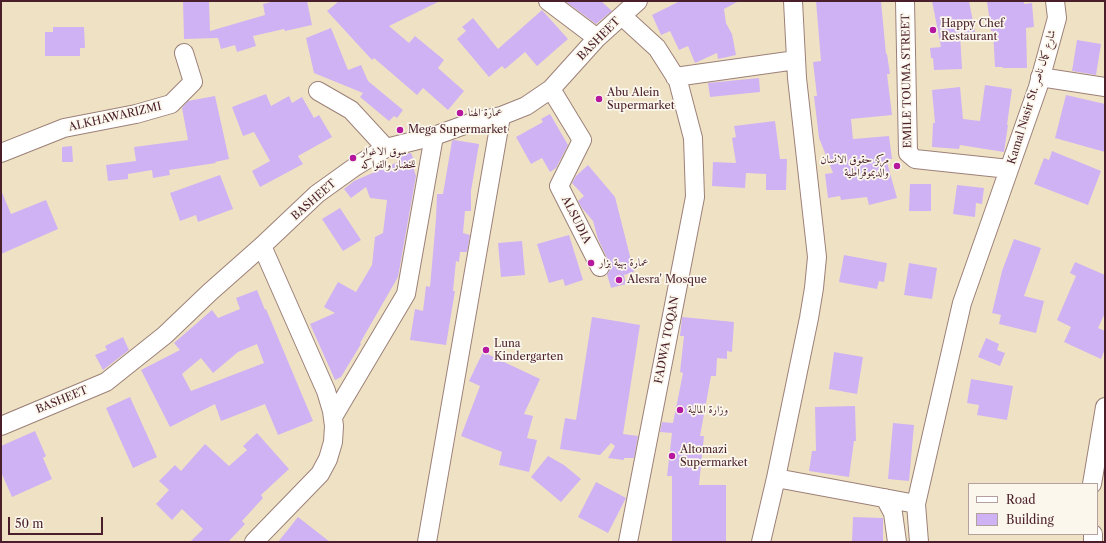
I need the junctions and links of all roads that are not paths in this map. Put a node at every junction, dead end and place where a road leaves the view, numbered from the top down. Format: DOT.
graph roads {
  1 [pos="548,1"];
  2 [pos="638,1"];
  3 [pos="794,1"];
  4 [pos="905,1"];
  5 [pos="1055,1"];
  6 [pos="622,16"];
  7 [pos="597,38"];
  8 [pos="184,53"];
  9 [pos="796,60"];
  10 [pos="675,77"];
  11 [pos="1040,78"];
  12 [pos="1105,87"];
  13 [pos="551,89"];
  14 [pos="318,91"];
  15 [pos="501,116"];
  16 [pos="434,136"];
  17 [pos="386,148"];
  18 [pos="1,153"];
  19 [pos="1009,169"];
  20 [pos="262,246"];
  21 [pos="600,267"];
  22 [pos="1105,407"];
  23 [pos="333,417"];
  24 [pos="1,426"];
  25 [pos="776,478"];
  26 [pos="1092,483"];
  27 [pos="885,498"];
  28 [pos="916,504"];
  29 [pos="254,542"];
  30 [pos="427,542"];
  31 [pos="628,542"];
  32 [pos="761,542"];
  33 [pos="897,542"];
  34 [pos="919,542"];
  1 -- 7 [label="street"];
  2 -- 6 [label="street, BASHEET"];
  3 -- 9 [label="street"];
  4 -- 19 [label="street, EMILE TOUMA STREET"];
  5 -- 11 [label="street, Kamal Nasir St. شارع كمال ناصر"];
  6 -- 7 [label="street, BASHEET"];
  6 -- 10 [label="street, FADWA TOQAN"];
  7 -- 13 [label="street, BASHEET"];
  8 -- 18 [label="street, ALKHAWARIZMI"];
  9 -- 10 [label="street"];
  9 -- 25 [label="street"];
  10 -- 31 [label="street, FADWA TOQAN"];
  11 -- 12 [label="street"];
  11 -- 19 [label="street, Kamal Nasir St. شارع كمال ناصر"];
  13 -- 15 [label="street, BASHEET"];
  13 -- 21 [label="street, ALSUDIA"];
  14 -- 17 [label="street"];
  15 -- 16 [label="street, BASHEET"];
  15 -- 30 [label="street"];
  16 -- 17 [label="street, BASHEET"];
  16 -- 23 [label="street"];
  17 -- 20 [label="street, BASHEET"];
  19 -- 28 [label="street, Kamal Nasir St. شارع كمال ناصر"];
  20 -- 23 [label="street"];
  20 -- 24 [label="street, BASHEET"];
  22 -- 26 [label="street"];
  23 -- 29 [label="street"];
  25 -- 27 [label="street"];
  25 -- 32 [label="street"];
  27 -- 28 [label="street"];
  27 -- 33 [label="street"];
  28 -- 34 [label="street, Kamal Nasir St. شارع كمال ناصر"];
}
